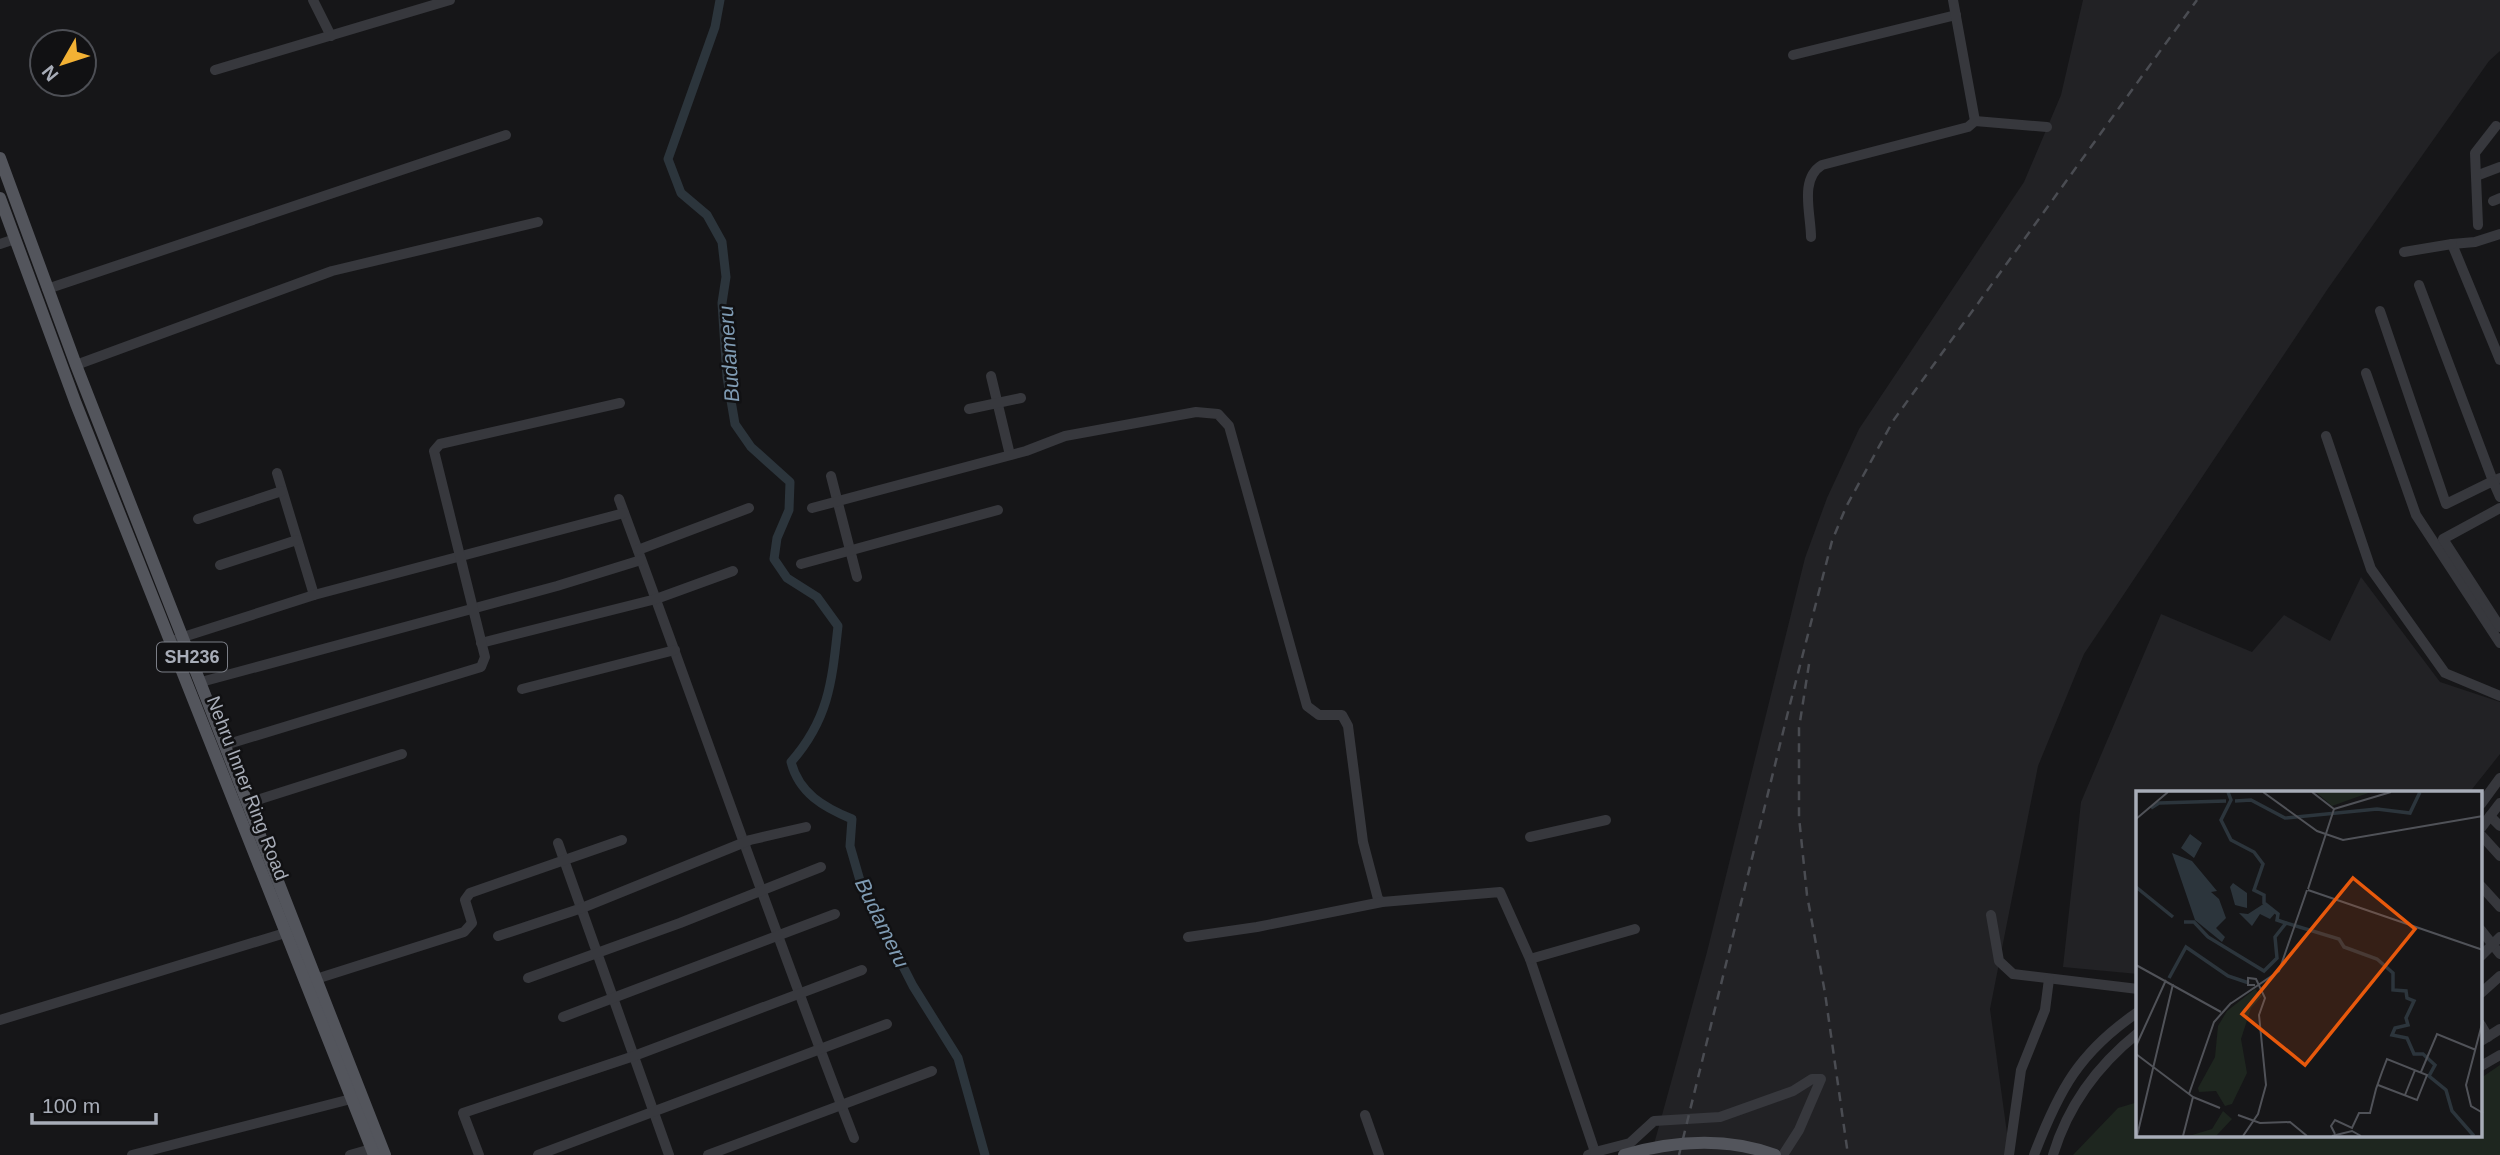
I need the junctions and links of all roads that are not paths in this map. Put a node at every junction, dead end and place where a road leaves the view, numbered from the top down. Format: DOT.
graph roads {
  1 [pos="313,0"];
  2 [pos="450,0"];
  3 [pos="1953,0"];
  4 [pos="1956,15"];
  5 [pos="331,36"];
  6 [pos="1793,55"];
  7 [pos="215,70"];
  8 [pos="1975,121"];
  9 [pos="2499,126"];
  10 [pos="2047,127"];
  11 [pos="506,135"];
  12 [pos="0,158"];
  13 [pos="2500,167"];
  14 [pos="2476,176"];
  15 [pos="0,198"];
  16 [pos="538,222"];
  17 [pos="2478,225"];
  18 [pos="2500,234"];
  19 [pos="1811,237"];
  20 [pos="15,239"];
  21 [pos="0,244"];
  22 [pos="2452,244"];
  23 [pos="2404,252"];
  24 [pos="2419,285"];
  25 [pos="47,289"];
  26 [pos="2380,311"];
  27 [pos="2500,360"];
  28 [pos="76,365"];
  29 [pos="2365,373"];
  30 [pos="991,376"];
  31 [pos="1021,398"];
  32 [pos="620,403"];
  33 [pos="998,404"];
  34 [pos="969,409"];
  35 [pos="2326,436"];
  36 [pos="1010,455"];
  37 [pos="277,472"];
  38 [pos="831,476"];
  39 [pos="2496,479"];
  40 [pos="282,491"];
  41 [pos="2500,497"];
  42 [pos="619,499"];
  43 [pos="837,501"];
  44 [pos="750,508"];
  45 [pos="812,508"];
  46 [pos="2500,508"];
  47 [pos="998,510"];
  48 [pos="624,513"];
  49 [pos="198,519"];
  50 [pos="297,540"];
  51 [pos="850,552"];
  52 [pos="640,555"];
  53 [pos="459,556"];
  54 [pos="801,564"];
  55 [pos="220,565"];
  56 [pos="733,571"];
  57 [pos="857,577"];
  58 [pos="314,595"];
  59 [pos="656,599"];
  60 [pos="471,607"];
  61 [pos="2500,626"];
  62 [pos="184,636"];
  63 [pos="170,641"];
  64 [pos="481,643"];
  65 [pos="2500,643"];
  66 [pos="675,650"];
  67 [pos="201,682"];
  68 [pos="522,689"];
  69 [pos="2500,696"];
  70 [pos="225,745"];
  71 [pos="402,754"];
  72 [pos="2500,778"];
  73 [pos="248,803"];
  74 [pos="2482,803"];
  75 [pos="2500,803"];
  76 [pos="2490,816"];
  77 [pos="1606,820"];
  78 [pos="2500,826"];
  79 [pos="806,827"];
  80 [pos="2482,827"];
  81 [pos="2482,836"];
  82 [pos="1530,837"];
  83 [pos="622,840"];
  84 [pos="745,842"];
  85 [pos="558,843"];
  86 [pos="2500,856"];
  87 [pos="565,860"];
  88 [pos="821,866"];
  89 [pos="2482,887"];
  90 [pos="763,890"];
  91 [pos="1382,902"];
  92 [pos="2500,907"];
  93 [pos="582,908"];
  94 [pos="835,914"];
  95 [pos="1991,915"];
  96 [pos="1635,929"];
  97 [pos="2482,931"];
  98 [pos="285,933"];
  99 [pos="498,936"];
  100 [pos="778,936"];
  101 [pos="1188,937"];
  102 [pos="2497,941"];
  103 [pos="598,954"];
  104 [pos="2500,954"];
  105 [pos="2482,955"];
  106 [pos="1530,958"];
  107 [pos="862,970"];
  108 [pos="2500,975"];
  109 [pos="528,978"];
  110 [pos="316,979"];
  111 [pos="2049,979"];
  112 [pos="2136,989"];
  113 [pos="2482,992"];
  114 [pos="797,993"];
  115 [pos="615,999"];
  116 [pos="2136,1014"];
  117 [pos="563,1017"];
  118 [pos="0,1020"];
  119 [pos="887,1024"];
  120 [pos="2500,1029"];
  121 [pos="2136,1035"];
  122 [pos="2484,1039"];
  123 [pos="820,1050"];
  124 [pos="2500,1055"];
  125 [pos="634,1056"];
  126 [pos="2482,1065"];
  127 [pos="932,1071"];
  128 [pos="351,1099"];
  129 [pos="841,1105"];
  130 [pos="654,1112"];
  131 [pos="1365,1115"];
  132 [pos="854,1138"];
  133 [pos="373,1152"];
  134 [pos="1591,1154"];
  135 [pos="131,1155"];
  136 [pos="350,1155"];
  137 [pos="384,1155"];
  138 [pos="479,1155"];
  139 [pos="538,1155"];
  140 [pos="669,1155"];
  141 [pos="708,1155"];
  142 [pos="1380,1155"];
  143 [pos="1624,1155"];
  144 [pos="1775,1155"];
  145 [pos="1783,1155"];
  146 [pos="2009,1155"];
  147 [pos="2034,1155"];
  148 [pos="2053,1155"];
  1 -- 5 [label="street"];
  2 -- 5 [label="street"];
  3 -- 4 [label="street"];
  4 -- 6 [label="street"];
  4 -- 8 [label="street"];
  5 -- 7 [label="street"];
  8 -- 10 [label="street"];
  8 -- 19 [label="street"];
  9 -- 14 [label="street"];
  11 -- 25 [label="street"];
  12 -- 25 [label="main road, SH236"];
  13 -- 14 [label="street"];
  14 -- 17 [label="street"];
  15 -- 20 [label="main road, Nehru Inner Ring Road / SH236"];
  16 -- 28 [label="street"];
  18 -- 22 [label="street"];
  20 -- 21 [label="street"];
  20 -- 63 [label="main road, Nehru Inner Ring Road / SH236"];
  22 -- 23 [label="street"];
  22 -- 27 [label="street"];
  24 -- 39 [label="street"];
  25 -- 28 [label="main road, SH236"];
  26 -- 39 [label="street"];
  28 -- 62 [label="main road, SH236"];
  29 -- 65 [label="street"];
  30 -- 33 [label="street"];
  31 -- 33 [label="street"];
  32 -- 53 [label="street"];
  33 -- 34 [label="street"];
  33 -- 36 [label="street"];
  35 -- 69 [label="street"];
  36 -- 43 [label="street"];
  36 -- 91 [label="street"];
  37 -- 40 [label="street"];
  38 -- 43 [label="street"];
  39 -- 41 [label="street"];
  40 -- 49 [label="street"];
  40 -- 50 [label="street"];
  42 -- 48 [label="street"];
  43 -- 45 [label="street"];
  43 -- 51 [label="street"];
  44 -- 52 [label="street"];
  46 -- 61 [label="street"];
  47 -- 51 [label="street"];
  48 -- 52 [label="street"];
  48 -- 53 [label="street"];
  50 -- 55 [label="street"];
  50 -- 58 [label="street"];
  51 -- 54 [label="street"];
  51 -- 57 [label="street"];
  52 -- 59 [label="street"];
  52 -- 60 [label="street"];
  53 -- 58 [label="street"];
  53 -- 60 [label="street"];
  56 -- 59 [label="street"];
  58 -- 62 [label="street"];
  59 -- 64 [label="street"];
  59 -- 66 [label="street"];
  60 -- 64 [label="street"];
  60 -- 67 [label="street"];
  62 -- 63 [label="street"];
  62 -- 67 [label="main road, SH236"];
  63 -- 98 [label="main road, Nehru Inner Ring Road / SH236"];
  64 -- 70 [label="street"];
  66 -- 68 [label="street"];
  66 -- 84 [label="street"];
  67 -- 70 [label="main road, SH236"];
  70 -- 73 [label="main road, SH236"];
  71 -- 73 [label="street"];
  72 -- 74 [label="street"];
  73 -- 110 [label="main road, SH236"];
  75 -- 76 [label="street"];
  76 -- 78 [label="street"];
  76 -- 80 [label="street"];
  77 -- 82 [label="street"];
  79 -- 84 [label="street"];
  81 -- 86 [label="street"];
  83 -- 87 [label="street"];
  84 -- 90 [label="street"];
  84 -- 93 [label="street"];
  85 -- 87 [label="street"];
  87 -- 93 [label="street"];
  87 -- 110 [label="street"];
  88 -- 90 [label="street"];
  89 -- 92 [label="street"];
  90 -- 100 [label="street"];
  90 -- 103 [label="street"];
  91 -- 101 [label="street"];
  91 -- 106 [label="street"];
  93 -- 99 [label="street"];
  93 -- 103 [label="street"];
  94 -- 100 [label="street"];
  95 -- 111 [label="street"];
  96 -- 106 [label="street"];
  97 -- 102 [label="street"];
  98 -- 118 [label="street"];
  98 -- 128 [label="main road, Nehru Inner Ring Road / SH236"];
  100 -- 114 [label="street"];
  100 -- 115 [label="street"];
  102 -- 104 [label="street"];
  102 -- 105 [label="street"];
  103 -- 109 [label="street"];
  103 -- 115 [label="street"];
  106 -- 134 [label="street"];
  107 -- 114 [label="street"];
  108 -- 113 [label="street"];
  110 -- 137 [label="main road, SH236"];
  111 -- 112 [label="street"];
  111 -- 146 [label="street"];
  114 -- 123 [label="street"];
  114 -- 125 [label="street"];
  115 -- 117 [label="street"];
  115 -- 125 [label="street"];
  116 -- 147 [label="street"];
  119 -- 123 [label="street"];
  120 -- 122 [label="street"];
  121 -- 148 [label="street"];
  123 -- 129 [label="street"];
  123 -- 130 [label="street"];
  124 -- 126 [label="street"];
  125 -- 130 [label="street"];
  125 -- 138 [label="street"];
  127 -- 129 [label="street"];
  128 -- 133 [label="main road, Nehru Inner Ring Road / SH236"];
  128 -- 135 [label="street"];
  129 -- 132 [label="street"];
  129 -- 141 [label="street"];
  130 -- 139 [label="street"];
  130 -- 140 [label="street"];
  131 -- 142 [label="street"];
  133 -- 136 [label="street"];
  134 -- 145 [label="street"];
  143 -- 144 [label="main road, bridge"];
}
